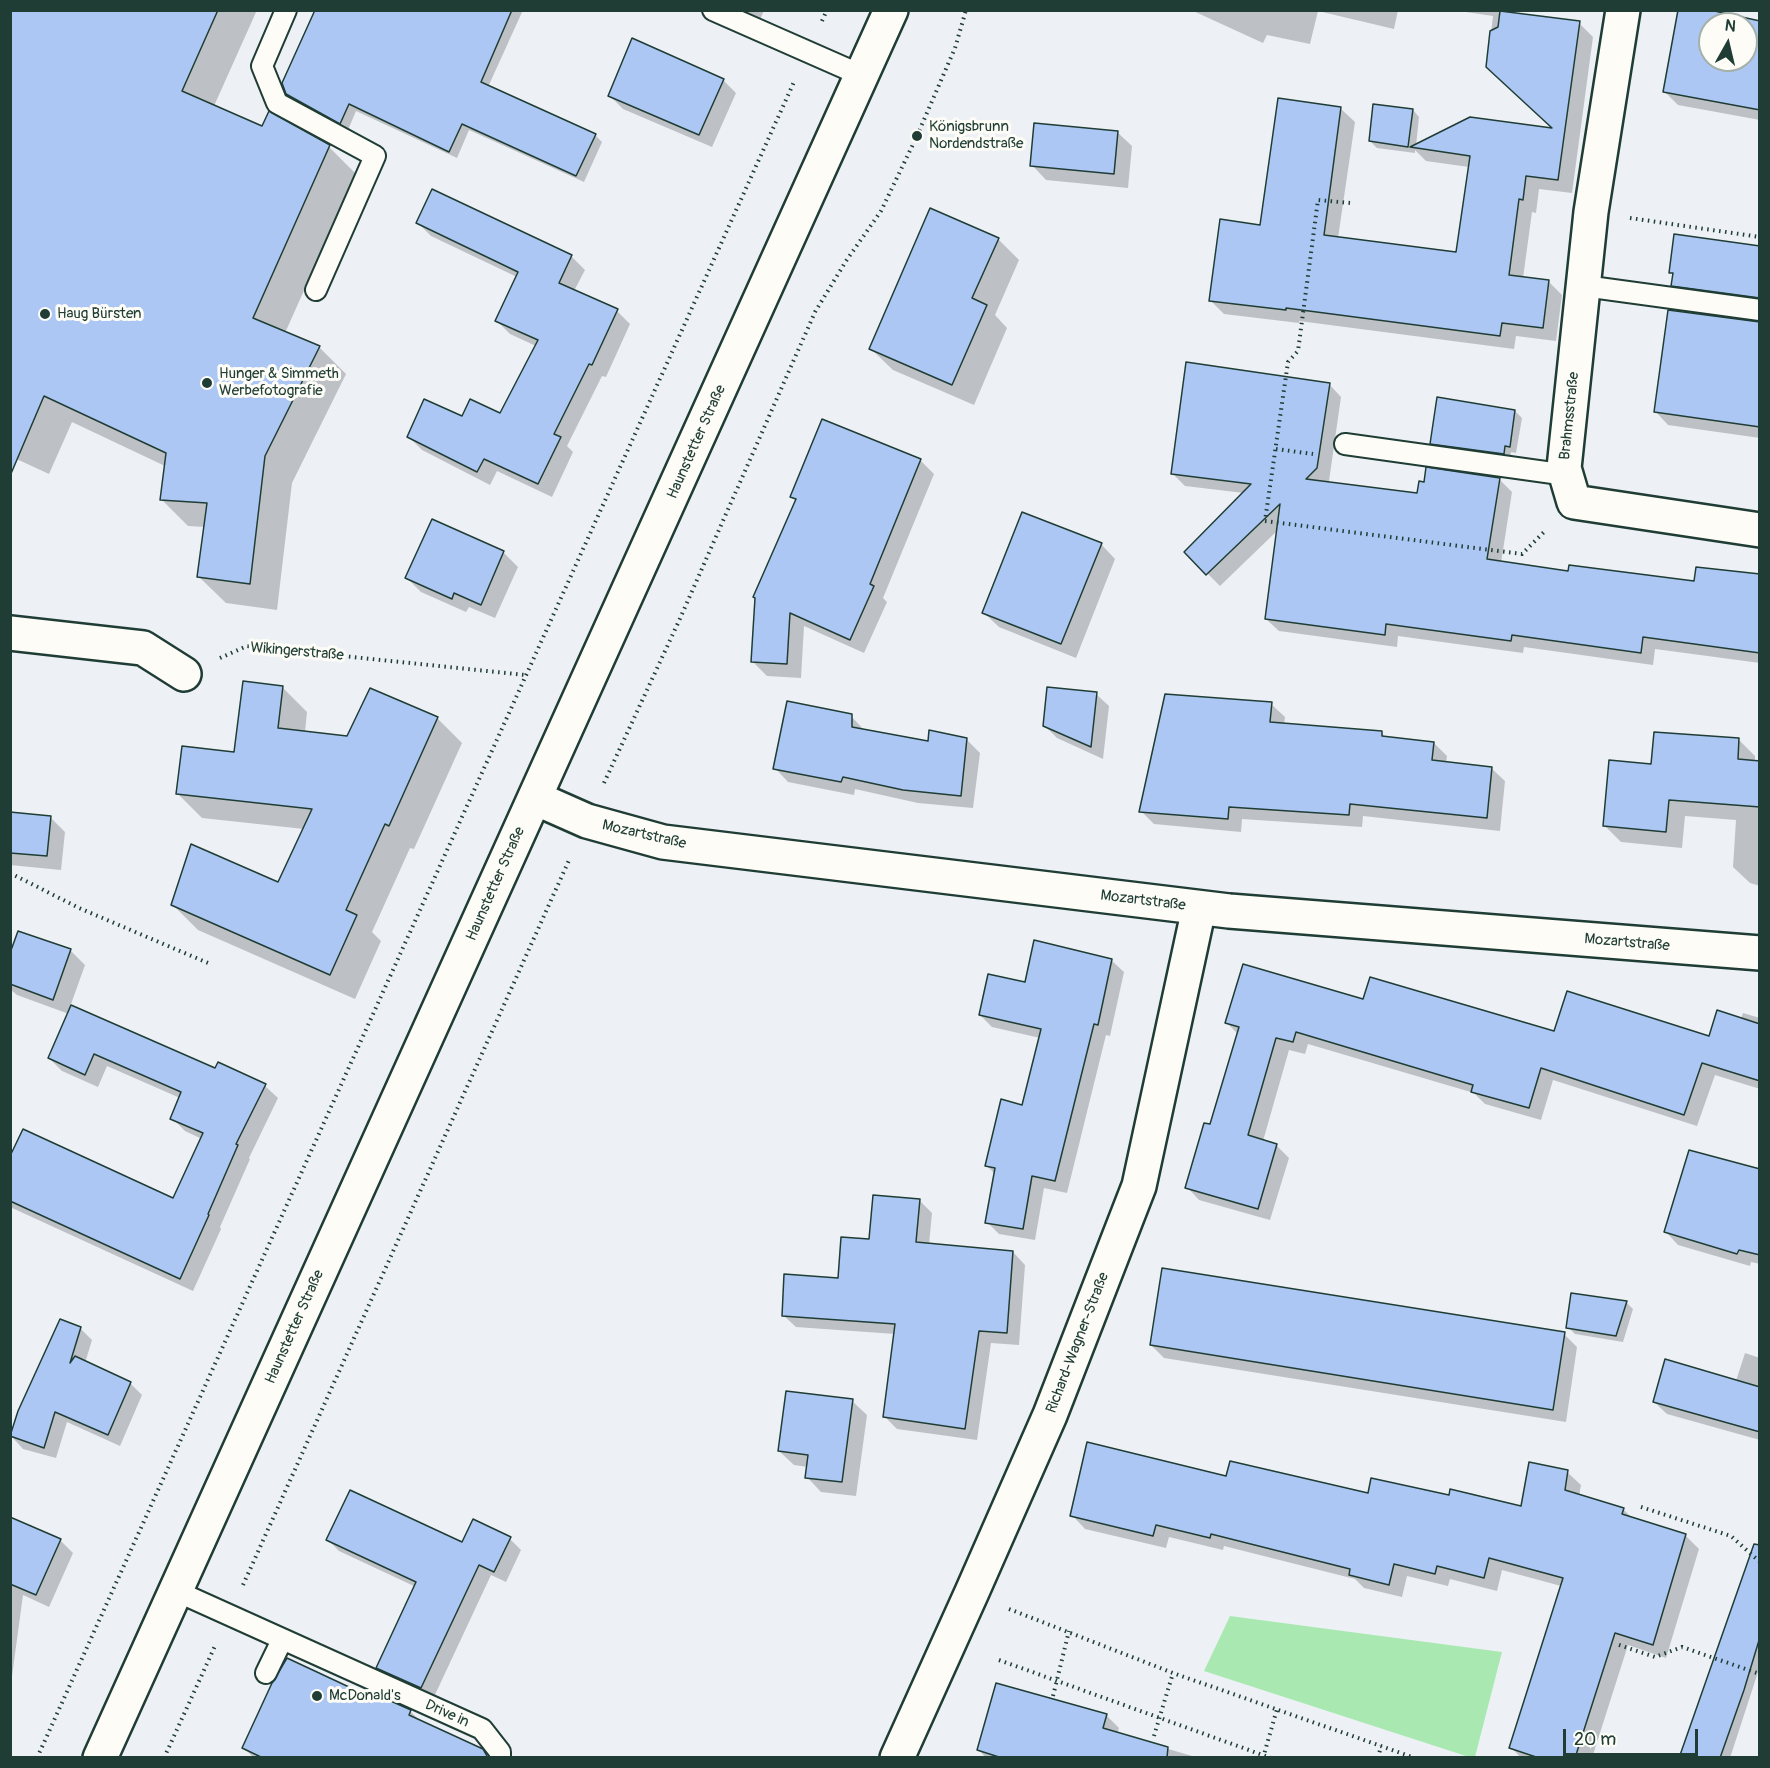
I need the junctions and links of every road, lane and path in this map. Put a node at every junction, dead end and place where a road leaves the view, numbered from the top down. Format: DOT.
graph roads {
  1 [pos="286,10"];
  2 [pos="713,10"];
  3 [pos="827,10"];
  4 [pos="891,10"];
  5 [pos="966,10"];
  6 [pos="1623,10"];
  7 [pos="807,52"];
  8 [pos="863,76"];
  9 [pos="1591,212"];
  10 [pos="1760,237"];
  11 [pos="1584,286"];
  12 [pos="316,290"];
  13 [pos="1760,310"];
  14 [pos="1345,444"];
  15 [pos="1566,476"];
  16 [pos="1760,530"];
  17 [pos="10,633"];
  18 [pos="184,674"];
  19 [pos="525,675"];
  20 [pos="535,798"];
  21 [pos="586,821"];
  22 [pos="10,873"];
  23 [pos="1199,908"];
  24 [pos="1760,953"];
  25 [pos="208,963"];
  26 [pos="1641,1507"];
  27 [pos="1760,1562"];
  28 [pos="176,1591"];
  29 [pos="972,1592"];
  30 [pos="229,1616"];
  31 [pos="1069,1631"];
  32 [pos="282,1640"];
  33 [pos="1619,1645"];
  34 [pos="999,1660"];
  35 [pos="267,1673"];
  36 [pos="1173,1673"];
  37 [pos="1760,1674"];
  38 [pos="1057,1680"];
  39 [pos="1053,1696"];
  40 [pos="1276,1709"];
  41 [pos="1159,1717"];
  42 [pos="1154,1736"];
  43 [pos="1381,1746"];
  44 [pos="1264,1756"];
  45 [pos="38,1758"];
  46 [pos="100,1758"];
  47 [pos="164,1758"];
  48 [pos="500,1758"];
  49 [pos="897,1758"];
  50 [pos="1271,1758"];
  51 [pos="1378,1758"];
  52 [pos="1415,1758"];
  1 -- 12 [label="lane"];
  2 -- 7 [label="lane"];
  3 -- 7 [label="path"];
  4 -- 8 [label="street, Haunstetter Straße"];
  5 -- 21 [label="path"];
  6 -- 9 [label="street, Brahmsstraße"];
  7 -- 8 [label="lane"];
  7 -- 19 [label="path"];
  8 -- 20 [label="street, Haunstetter Straße"];
  9 -- 10 [label="path"];
  9 -- 11 [label="street, Brahmsstraße"];
  11 -- 13 [label="lane"];
  11 -- 15 [label="street, Brahmsstraße"];
  14 -- 15 [label="lane"];
  15 -- 16 [label="street, Brahmsstraße"];
  17 -- 18 [label="street"];
  18 -- 19 [label="path, Wikingerstraße"];
  19 -- 45 [label="path"];
  20 -- 21 [label="street, Mozartstraße"];
  20 -- 28 [label="street, Haunstetter Straße"];
  21 -- 23 [label="street, Mozartstraße"];
  21 -- 30 [label="path"];
  22 -- 25 [label="path"];
  23 -- 24 [label="street, Mozartstraße"];
  23 -- 29 [label="street, Richard-Wagner-Straße"];
  26 -- 27 [label="path"];
  28 -- 30 [label="lane, Drive in"];
  28 -- 46 [label="street, Haunstetter Straße"];
  29 -- 31 [label="path"];
  29 -- 49 [label="street, Richard-Wagner-Straße"];
  30 -- 32 [label="lane, Drive in"];
  30 -- 47 [label="path"];
  31 -- 36 [label="path"];
  31 -- 38 [label="path"];
  32 -- 35 [label="lane"];
  32 -- 48 [label="lane, Drive in"];
  33 -- 37 [label="path"];
  34 -- 38 [label="path"];
  36 -- 40 [label="path"];
  36 -- 41 [label="path"];
  38 -- 39 [label="path"];
  38 -- 41 [label="path"];
  40 -- 43 [label="path"];
  40 -- 44 [label="path"];
  41 -- 42 [label="path"];
  41 -- 44 [label="path"];
  43 -- 51 [label="path"];
  43 -- 52 [label="path"];
  44 -- 50 [label="path"];
}
